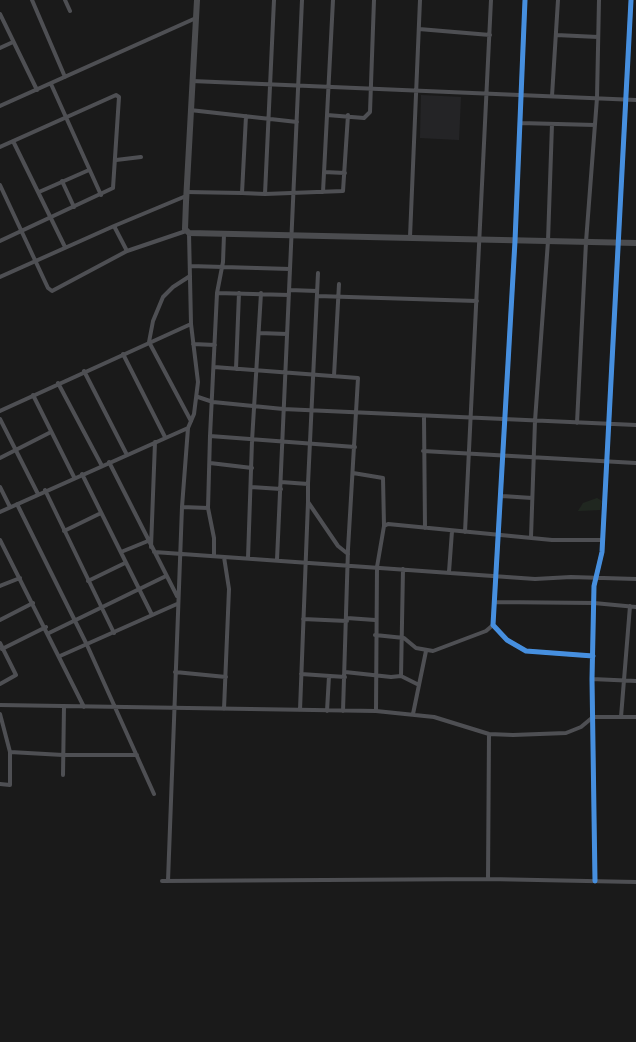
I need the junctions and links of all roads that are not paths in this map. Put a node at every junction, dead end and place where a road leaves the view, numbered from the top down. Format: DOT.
graph roads {
  1 [pos="32,0"];
  2 [pos="65,0"];
  3 [pos="197,0"];
  4 [pos="274,0"];
  5 [pos="302,0"];
  6 [pos="333,0"];
  7 [pos="374,0"];
  8 [pos="420,0"];
  9 [pos="491,0"];
  10 [pos="525,0"];
  11 [pos="558,0"];
  12 [pos="599,0"];
  13 [pos="631,0"];
  14 [pos="70,11"];
  15 [pos="0,14"];
  16 [pos="196,18"];
  17 [pos="419,29"];
  18 [pos="490,35"];
  19 [pos="556,36"];
  20 [pos="598,37"];
  21 [pos="13,42"];
  22 [pos="0,48"];
  23 [pos="65,77"];
  24 [pos="192,80"];
  25 [pos="271,83"];
  26 [pos="51,84"];
  27 [pos="299,84"];
  28 [pos="328,86"];
  29 [pos="370,87"];
  30 [pos="416,88"];
  31 [pos="37,90"];
  32 [pos="487,93"];
  33 [pos="521,95"];
  34 [pos="552,96"];
  35 [pos="597,98"];
  36 [pos="626,99"];
  37 [pos="636,100"];
  38 [pos="0,106"];
  39 [pos="190,110"];
  40 [pos="327,115"];
  41 [pos="348,115"];
  42 [pos="246,116"];
  43 [pos="66,117"];
  44 [pos="269,119"];
  45 [pos="297,122"];
  46 [pos="520,123"];
  47 [pos="552,124"];
  48 [pos="595,125"];
  49 [pos="13,141"];
  50 [pos="0,147"];
  51 [pos="141,157"];
  52 [pos="116,160"];
  53 [pos="90,170"];
  54 [pos="324,172"];
  55 [pos="345,173"];
  56 [pos="62,182"];
  57 [pos="0,185"];
  58 [pos="39,192"];
  59 [pos="323,192"];
  60 [pos="242,193"];
  61 [pos="294,193"];
  62 [pos="186,194"];
  63 [pos="266,194"];
  64 [pos="101,195"];
  65 [pos="74,207"];
  66 [pos="52,218"];
  67 [pos="114,226"];
  68 [pos="22,231"];
  69 [pos="187,232"];
  70 [pos="224,234"];
  71 [pos="292,236"];
  72 [pos="410,237"];
  73 [pos="480,240"];
  74 [pos="515,240"];
  75 [pos="0,241"];
  76 [pos="548,241"];
  77 [pos="586,242"];
  78 [pos="620,242"];
  79 [pos="636,243"];
  80 [pos="65,247"];
  81 [pos="127,251"];
  82 [pos="35,261"];
  83 [pos="190,266"];
  84 [pos="221,266"];
  85 [pos="290,269"];
  86 [pos="318,273"];
  87 [pos="190,276"];
  88 [pos="0,278"];
  89 [pos="339,284"];
  90 [pos="289,290"];
  91 [pos="317,291"];
  92 [pos="217,293"];
  93 [pos="238,293"];
  94 [pos="260,294"];
  95 [pos="289,295"];
  96 [pos="317,296"];
  97 [pos="338,298"];
  98 [pos="476,301"];
  99 [pos="191,324"];
  100 [pos="259,333"];
  101 [pos="287,334"];
  102 [pos="149,342"];
  103 [pos="193,344"];
  104 [pos="215,345"];
  105 [pos="123,354"];
  106 [pos="214,367"];
  107 [pos="236,369"];
  108 [pos="256,370"];
  109 [pos="84,371"];
  110 [pos="285,372"];
  111 [pos="314,374"];
  112 [pos="334,376"];
  113 [pos="58,383"];
  114 [pos="33,395"];
  115 [pos="198,397"];
  116 [pos="213,402"];
  117 [pos="254,406"];
  118 [pos="283,409"];
  119 [pos="0,410"];
  120 [pos="312,410"];
  121 [pos="357,413"];
  122 [pos="424,417"];
  123 [pos="471,418"];
  124 [pos="0,419"];
  125 [pos="505,420"];
  126 [pos="191,421"];
  127 [pos="535,421"];
  128 [pos="577,423"];
  129 [pos="609,424"];
  130 [pos="636,425"];
  131 [pos="188,428"];
  132 [pos="51,432"];
  133 [pos="210,436"];
  134 [pos="165,437"];
  135 [pos="252,441"];
  136 [pos="155,442"];
  137 [pos="283,443"];
  138 [pos="312,445"];
  139 [pos="355,447"];
  140 [pos="16,450"];
  141 [pos="423,451"];
  142 [pos="469,454"];
  143 [pos="503,454"];
  144 [pos="127,455"];
  145 [pos="534,457"];
  146 [pos="0,458"];
  147 [pos="606,461"];
  148 [pos="109,462"];
  149 [pos="210,463"];
  150 [pos="636,463"];
  151 [pos="102,466"];
  152 [pos="252,468"];
  153 [pos="353,473"];
  154 [pos="82,474"];
  155 [pos="74,478"];
  156 [pos="281,482"];
  157 [pos="308,484"];
  158 [pos="0,487"];
  159 [pos="251,487"];
  160 [pos="45,490"];
  161 [pos="281,490"];
  162 [pos="38,494"];
  163 [pos="502,496"];
  164 [pos="532,498"];
  165 [pos="308,502"];
  166 [pos="17,504"];
  167 [pos="182,506"];
  168 [pos="10,507"];
  169 [pos="208,508"];
  170 [pos="0,512"];
  171 [pos="102,513"];
  172 [pos="384,526"];
  173 [pos="425,528"];
  174 [pos="64,531"];
  175 [pos="452,531"];
  176 [pos="465,532"];
  177 [pos="498,536"];
  178 [pos="531,537"];
  179 [pos="0,540"];
  180 [pos="603,540"];
  181 [pos="148,541"];
  182 [pos="153,550"];
  183 [pos="120,552"];
  184 [pos="180,554"];
  185 [pos="348,554"];
  186 [pos="214,556"];
  187 [pos="224,557"];
  188 [pos="248,558"];
  189 [pos="277,560"];
  190 [pos="306,562"];
  191 [pos="125,563"];
  192 [pos="348,565"];
  193 [pos="376,567"];
  194 [pos="403,569"];
  195 [pos="449,572"];
  196 [pos="496,575"];
  197 [pos="166,576"];
  198 [pos="20,578"];
  199 [pos="596,578"];
  200 [pos="636,579"];
  201 [pos="88,580"];
  202 [pos="0,586"];
  203 [pos="138,589"];
  204 [pos="178,597"];
  205 [pos="494,602"];
  206 [pos="594,603"];
  207 [pos="33,604"];
  208 [pos="178,604"];
  209 [pos="100,606"];
  210 [pos="630,606"];
  211 [pos="636,607"];
  212 [pos="152,615"];
  213 [pos="74,619"];
  214 [pos="304,619"];
  215 [pos="0,620"];
  216 [pos="347,620"];
  217 [pos="375,620"];
  218 [pos="493,625"];
  219 [pos="46,627"];
  220 [pos="49,633"];
  221 [pos="114,633"];
  222 [pos="375,635"];
  223 [pos="404,638"];
  224 [pos="0,644"];
  225 [pos="87,645"];
  226 [pos="2,649"];
  227 [pos="426,651"];
  228 [pos="60,656"];
  229 [pos="593,656"];
  230 [pos="175,672"];
  231 [pos="301,674"];
  232 [pos="345,675"];
  233 [pos="329,676"];
  234 [pos="374,676"];
  235 [pos="401,676"];
  236 [pos="226,677"];
  237 [pos="592,679"];
  238 [pos="622,680"];
  239 [pos="636,681"];
  240 [pos="0,684"];
  241 [pos="419,685"];
  242 [pos="0,705"];
  243 [pos="64,706"];
  244 [pos="84,707"];
  245 [pos="116,708"];
  246 [pos="174,709"];
  247 [pos="224,709"];
  248 [pos="300,710"];
  249 [pos="326,710"];
  250 [pos="343,711"];
  251 [pos="376,711"];
  252 [pos="0,714"];
  253 [pos="413,714"];
  254 [pos="593,716"];
  255 [pos="621,717"];
  256 [pos="636,717"];
  257 [pos="489,734"];
  258 [pos="10,752"];
  259 [pos="63,755"];
  260 [pos="137,755"];
  261 [pos="63,775"];
  262 [pos="0,784"];
  263 [pos="154,794"];
  264 [pos="488,878"];
  265 [pos="168,880"];
  266 [pos="162,881"];
  267 [pos="595,881"];
  268 [pos="636,882"];
  1 -- 23 [label="street"];
  2 -- 14 [label="street"];
  3 -- 16 [label="main road"];
  4 -- 25 [label="street"];
  5 -- 27 [label="street"];
  6 -- 28 [label="street"];
  7 -- 29 [label="street"];
  8 -- 17 [label="street"];
  9 -- 18 [label="street"];
  10 -- 33 [label="street"];
  11 -- 19 [label="street"];
  12 -- 20 [label="street"];
  13 -- 36 [label="street"];
  15 -- 21 [label="street"];
  16 -- 23 [label="street"];
  16 -- 24 [label="main road"];
  17 -- 18 [label="street"];
  17 -- 30 [label="street"];
  18 -- 32 [label="street"];
  19 -- 20 [label="street"];
  19 -- 34 [label="street"];
  20 -- 35 [label="street"];
  21 -- 22 [label="street"];
  21 -- 31 [label="street"];
  23 -- 26 [label="street"];
  24 -- 25 [label="street"];
  24 -- 39 [label="main road"];
  25 -- 27 [label="street"];
  25 -- 44 [label="street"];
  26 -- 31 [label="street"];
  26 -- 43 [label="street"];
  27 -- 28 [label="street"];
  27 -- 45 [label="street"];
  28 -- 29 [label="street"];
  28 -- 40 [label="street"];
  29 -- 30 [label="street"];
  29 -- 41 [label="street"];
  30 -- 32 [label="street"];
  30 -- 72 [label="street"];
  31 -- 38 [label="street"];
  32 -- 33 [label="street"];
  32 -- 73 [label="street"];
  33 -- 34 [label="street"];
  33 -- 46 [label="street"];
  34 -- 35 [label="street"];
  35 -- 36 [label="street"];
  35 -- 48 [label="street"];
  36 -- 37 [label="street"];
  36 -- 78 [label="street"];
  39 -- 42 [label="street"];
  39 -- 62 [label="main road"];
  40 -- 41 [label="street"];
  40 -- 54 [label="street"];
  41 -- 55 [label="street"];
  42 -- 44 [label="street"];
  42 -- 60 [label="street"];
  43 -- 49 [label="street"];
  43 -- 52 [label="street"];
  43 -- 53 [label="street"];
  44 -- 45 [label="street"];
  44 -- 63 [label="street"];
  45 -- 61 [label="street"];
  46 -- 47 [label="street"];
  46 -- 74 [label="street"];
  47 -- 48 [label="street"];
  47 -- 76 [label="street"];
  48 -- 77 [label="street"];
  49 -- 50 [label="street"];
  49 -- 58 [label="street"];
  51 -- 52 [label="street"];
  52 -- 64 [label="street"];
  53 -- 56 [label="street"];
  53 -- 64 [label="street"];
  54 -- 55 [label="street"];
  54 -- 59 [label="street"];
  55 -- 59 [label="street"];
  56 -- 58 [label="street"];
  56 -- 65 [label="street"];
  57 -- 68 [label="street"];
  58 -- 66 [label="street"];
  59 -- 61 [label="street"];
  60 -- 62 [label="street"];
  60 -- 63 [label="street"];
  61 -- 63 [label="street"];
  61 -- 71 [label="street"];
  62 -- 67 [label="street"];
  62 -- 69 [label="main road"];
  64 -- 65 [label="street"];
  65 -- 66 [label="street"];
  66 -- 68 [label="street"];
  66 -- 80 [label="street"];
  67 -- 80 [label="street"];
  67 -- 81 [label="street"];
  68 -- 75 [label="street"];
  68 -- 82 [label="street"];
  69 -- 70 [label="main road"];
  69 -- 81 [label="street"];
  69 -- 83 [label="street"];
  70 -- 71 [label="main road"];
  70 -- 84 [label="street"];
  71 -- 72 [label="main road"];
  71 -- 85 [label="street"];
  72 -- 73 [label="main road"];
  73 -- 74 [label="main road"];
  73 -- 98 [label="street"];
  74 -- 76 [label="main road"];
  74 -- 125 [label="street"];
  76 -- 77 [label="main road"];
  76 -- 127 [label="street"];
  77 -- 78 [label="main road"];
  77 -- 128 [label="street"];
  78 -- 79 [label="main road"];
  78 -- 129 [label="street"];
  80 -- 82 [label="street"];
  81 -- 82 [label="street"];
  82 -- 88 [label="street"];
  83 -- 84 [label="street"];
  83 -- 87 [label="street"];
  84 -- 85 [label="street"];
  84 -- 92 [label="street"];
  85 -- 90 [label="street"];
  86 -- 91 [label="street"];
  87 -- 99 [label="street"];
  87 -- 102 [label="street"];
  89 -- 97 [label="street"];
  90 -- 91 [label="street"];
  90 -- 95 [label="street"];
  91 -- 96 [label="street"];
  92 -- 93 [label="street"];
  92 -- 104 [label="street"];
  93 -- 94 [label="street"];
  93 -- 107 [label="street"];
  94 -- 95 [label="street"];
  94 -- 100 [label="street"];
  95 -- 101 [label="street"];
  96 -- 97 [label="street"];
  96 -- 111 [label="street"];
  97 -- 98 [label="street"];
  97 -- 112 [label="street"];
  98 -- 123 [label="street"];
  99 -- 102 [label="street"];
  99 -- 103 [label="street"];
  100 -- 101 [label="street"];
  100 -- 108 [label="street"];
  101 -- 110 [label="street"];
  102 -- 105 [label="street"];
  102 -- 126 [label="street"];
  103 -- 104 [label="street"];
  103 -- 115 [label="street"];
  104 -- 106 [label="street"];
  105 -- 109 [label="street"];
  105 -- 134 [label="street"];
  106 -- 107 [label="street"];
  106 -- 116 [label="street"];
  107 -- 108 [label="street"];
  108 -- 110 [label="street"];
  108 -- 117 [label="street"];
  109 -- 113 [label="street"];
  109 -- 144 [label="street"];
  110 -- 111 [label="street"];
  110 -- 118 [label="street"];
  111 -- 112 [label="street"];
  111 -- 120 [label="street"];
  112 -- 121 [label="street"];
  113 -- 114 [label="street"];
  113 -- 151 [label="street"];
  114 -- 119 [label="street"];
  114 -- 132 [label="street"];
  115 -- 116 [label="street"];
  115 -- 126 [label="street"];
  116 -- 117 [label="street"];
  116 -- 133 [label="street"];
  117 -- 118 [label="street"];
  117 -- 135 [label="street"];
  118 -- 120 [label="street"];
  118 -- 137 [label="street"];
  120 -- 121 [label="street"];
  120 -- 138 [label="street"];
  121 -- 122 [label="street"];
  121 -- 139 [label="street"];
  122 -- 123 [label="street"];
  122 -- 141 [label="street"];
  123 -- 125 [label="street"];
  123 -- 142 [label="street"];
  124 -- 140 [label="street"];
  125 -- 127 [label="street"];
  125 -- 143 [label="street"];
  126 -- 131 [label="street"];
  127 -- 128 [label="street"];
  127 -- 145 [label="street"];
  128 -- 129 [label="street"];
  129 -- 130 [label="street"];
  129 -- 147 [label="street"];
  131 -- 134 [label="street"];
  131 -- 167 [label="street"];
  132 -- 140 [label="street"];
  132 -- 155 [label="street"];
  133 -- 135 [label="street"];
  133 -- 149 [label="street"];
  134 -- 136 [label="street"];
  135 -- 137 [label="street"];
  135 -- 152 [label="street"];
  136 -- 144 [label="street"];
  136 -- 182 [label="street"];
  137 -- 138 [label="street"];
  137 -- 156 [label="street"];
  138 -- 139 [label="street"];
  138 -- 157 [label="street"];
  139 -- 153 [label="street"];
  140 -- 146 [label="street"];
  140 -- 162 [label="street"];
  141 -- 142 [label="street"];
  141 -- 173 [label="street"];
  142 -- 143 [label="street"];
  142 -- 176 [label="street"];
  143 -- 145 [label="street"];
  143 -- 163 [label="street"];
  144 -- 148 [label="street"];
  145 -- 147 [label="street"];
  145 -- 164 [label="street"];
  147 -- 150 [label="street"];
  147 -- 180 [label="street"];
  148 -- 151 [label="street"];
  148 -- 181 [label="street"];
  149 -- 152 [label="street"];
  149 -- 169 [label="street"];
  151 -- 154 [label="street"];
  152 -- 159 [label="street"];
  153 -- 172 [label="street"];
  153 -- 185 [label="street"];
  154 -- 155 [label="street"];
  154 -- 171 [label="street"];
  155 -- 160 [label="street"];
  156 -- 157 [label="street"];
  156 -- 161 [label="street"];
  157 -- 165 [label="street"];
  158 -- 168 [label="street"];
  159 -- 161 [label="street"];
  159 -- 188 [label="street"];
  160 -- 162 [label="street"];
  160 -- 174 [label="street"];
  161 -- 189 [label="street"];
  162 -- 166 [label="street"];
  163 -- 164 [label="street"];
  163 -- 177 [label="street"];
  164 -- 178 [label="street"];
  165 -- 185 [label="street"];
  165 -- 190 [label="street"];
  166 -- 168 [label="street"];
  166 -- 213 [label="street"];
  167 -- 169 [label="street"];
  167 -- 184 [label="street"];
  168 -- 170 [label="street"];
  169 -- 186 [label="street"];
  171 -- 174 [label="street"];
  171 -- 183 [label="street"];
  172 -- 173 [label="street"];
  172 -- 193 [label="street"];
  173 -- 175 [label="street"];
  174 -- 201 [label="street"];
  175 -- 176 [label="street"];
  175 -- 195 [label="street"];
  176 -- 177 [label="street"];
  177 -- 178 [label="street"];
  177 -- 196 [label="street"];
  178 -- 180 [label="street"];
  179 -- 198 [label="street"];
  180 -- 199 [label="street"];
  181 -- 182 [label="street"];
  181 -- 183 [label="street"];
  182 -- 184 [label="street"];
  182 -- 197 [label="street"];
  183 -- 191 [label="street"];
  184 -- 186 [label="street"];
  184 -- 204 [label="street"];
  185 -- 192 [label="street"];
  186 -- 187 [label="street"];
  187 -- 188 [label="street"];
  187 -- 236 [label="street"];
  188 -- 189 [label="street"];
  189 -- 190 [label="street"];
  190 -- 192 [label="street"];
  190 -- 214 [label="street"];
  191 -- 201 [label="street"];
  191 -- 203 [label="street"];
  192 -- 193 [label="street"];
  192 -- 216 [label="street"];
  193 -- 194 [label="street"];
  193 -- 217 [label="street"];
  194 -- 195 [label="street"];
  194 -- 223 [label="street"];
  195 -- 196 [label="street"];
  196 -- 199 [label="street"];
  196 -- 205 [label="street"];
  197 -- 203 [label="street"];
  197 -- 204 [label="street"];
  198 -- 202 [label="street"];
  198 -- 207 [label="street"];
  199 -- 200 [label="street"];
  199 -- 206 [label="street"];
  201 -- 209 [label="street"];
  203 -- 209 [label="street"];
  203 -- 212 [label="street"];
  204 -- 208 [label="street"];
  205 -- 206 [label="street"];
  205 -- 218 [label="street"];
  206 -- 210 [label="street"];
  206 -- 229 [label="street"];
  207 -- 215 [label="street"];
  207 -- 219 [label="street"];
  208 -- 212 [label="street"];
  208 -- 230 [label="street"];
  209 -- 213 [label="street"];
  209 -- 221 [label="street"];
  210 -- 211 [label="street"];
  210 -- 238 [label="street"];
  212 -- 221 [label="street"];
  213 -- 220 [label="street"];
  213 -- 225 [label="street"];
  214 -- 216 [label="street"];
  214 -- 231 [label="street"];
  216 -- 217 [label="street"];
  216 -- 232 [label="street"];
  217 -- 222 [label="street"];
  218 -- 227 [label="street"];
  218 -- 229 [label="street"];
  219 -- 220 [label="street"];
  219 -- 226 [label="street"];
  220 -- 228 [label="street"];
  221 -- 225 [label="street"];
  222 -- 223 [label="street"];
  222 -- 234 [label="street"];
  223 -- 227 [label="street"];
  223 -- 235 [label="street"];
  224 -- 226 [label="street"];
  225 -- 228 [label="street"];
  225 -- 245 [label="street"];
  226 -- 240 [label="street"];
  227 -- 241 [label="street"];
  228 -- 244 [label="street"];
  229 -- 237 [label="street"];
  230 -- 236 [label="street"];
  230 -- 246 [label="street"];
  231 -- 233 [label="street"];
  231 -- 248 [label="street"];
  232 -- 233 [label="street"];
  232 -- 234 [label="street"];
  232 -- 250 [label="street"];
  233 -- 249 [label="street"];
  234 -- 235 [label="street"];
  234 -- 251 [label="street"];
  235 -- 241 [label="street"];
  236 -- 247 [label="street"];
  237 -- 238 [label="street"];
  237 -- 254 [label="street"];
  238 -- 239 [label="street"];
  238 -- 255 [label="street"];
  241 -- 253 [label="street"];
  242 -- 243 [label="street"];
  243 -- 244 [label="street"];
  243 -- 259 [label="street"];
  244 -- 245 [label="street"];
  245 -- 246 [label="street"];
  245 -- 260 [label="street"];
  246 -- 247 [label="street"];
  246 -- 265 [label="street"];
  247 -- 248 [label="street"];
  248 -- 249 [label="street"];
  249 -- 250 [label="street"];
  250 -- 251 [label="street"];
  251 -- 253 [label="street"];
  252 -- 258 [label="street"];
  253 -- 257 [label="street"];
  254 -- 255 [label="street"];
  254 -- 257 [label="street"];
  254 -- 267 [label="street"];
  255 -- 256 [label="street"];
  257 -- 264 [label="street"];
  258 -- 259 [label="street"];
  258 -- 262 [label="street"];
  259 -- 260 [label="street"];
  259 -- 261 [label="street"];
  260 -- 263 [label="street"];
  264 -- 265 [label="street"];
  264 -- 267 [label="street"];
  265 -- 266 [label="street"];
  267 -- 268 [label="street"];
}
